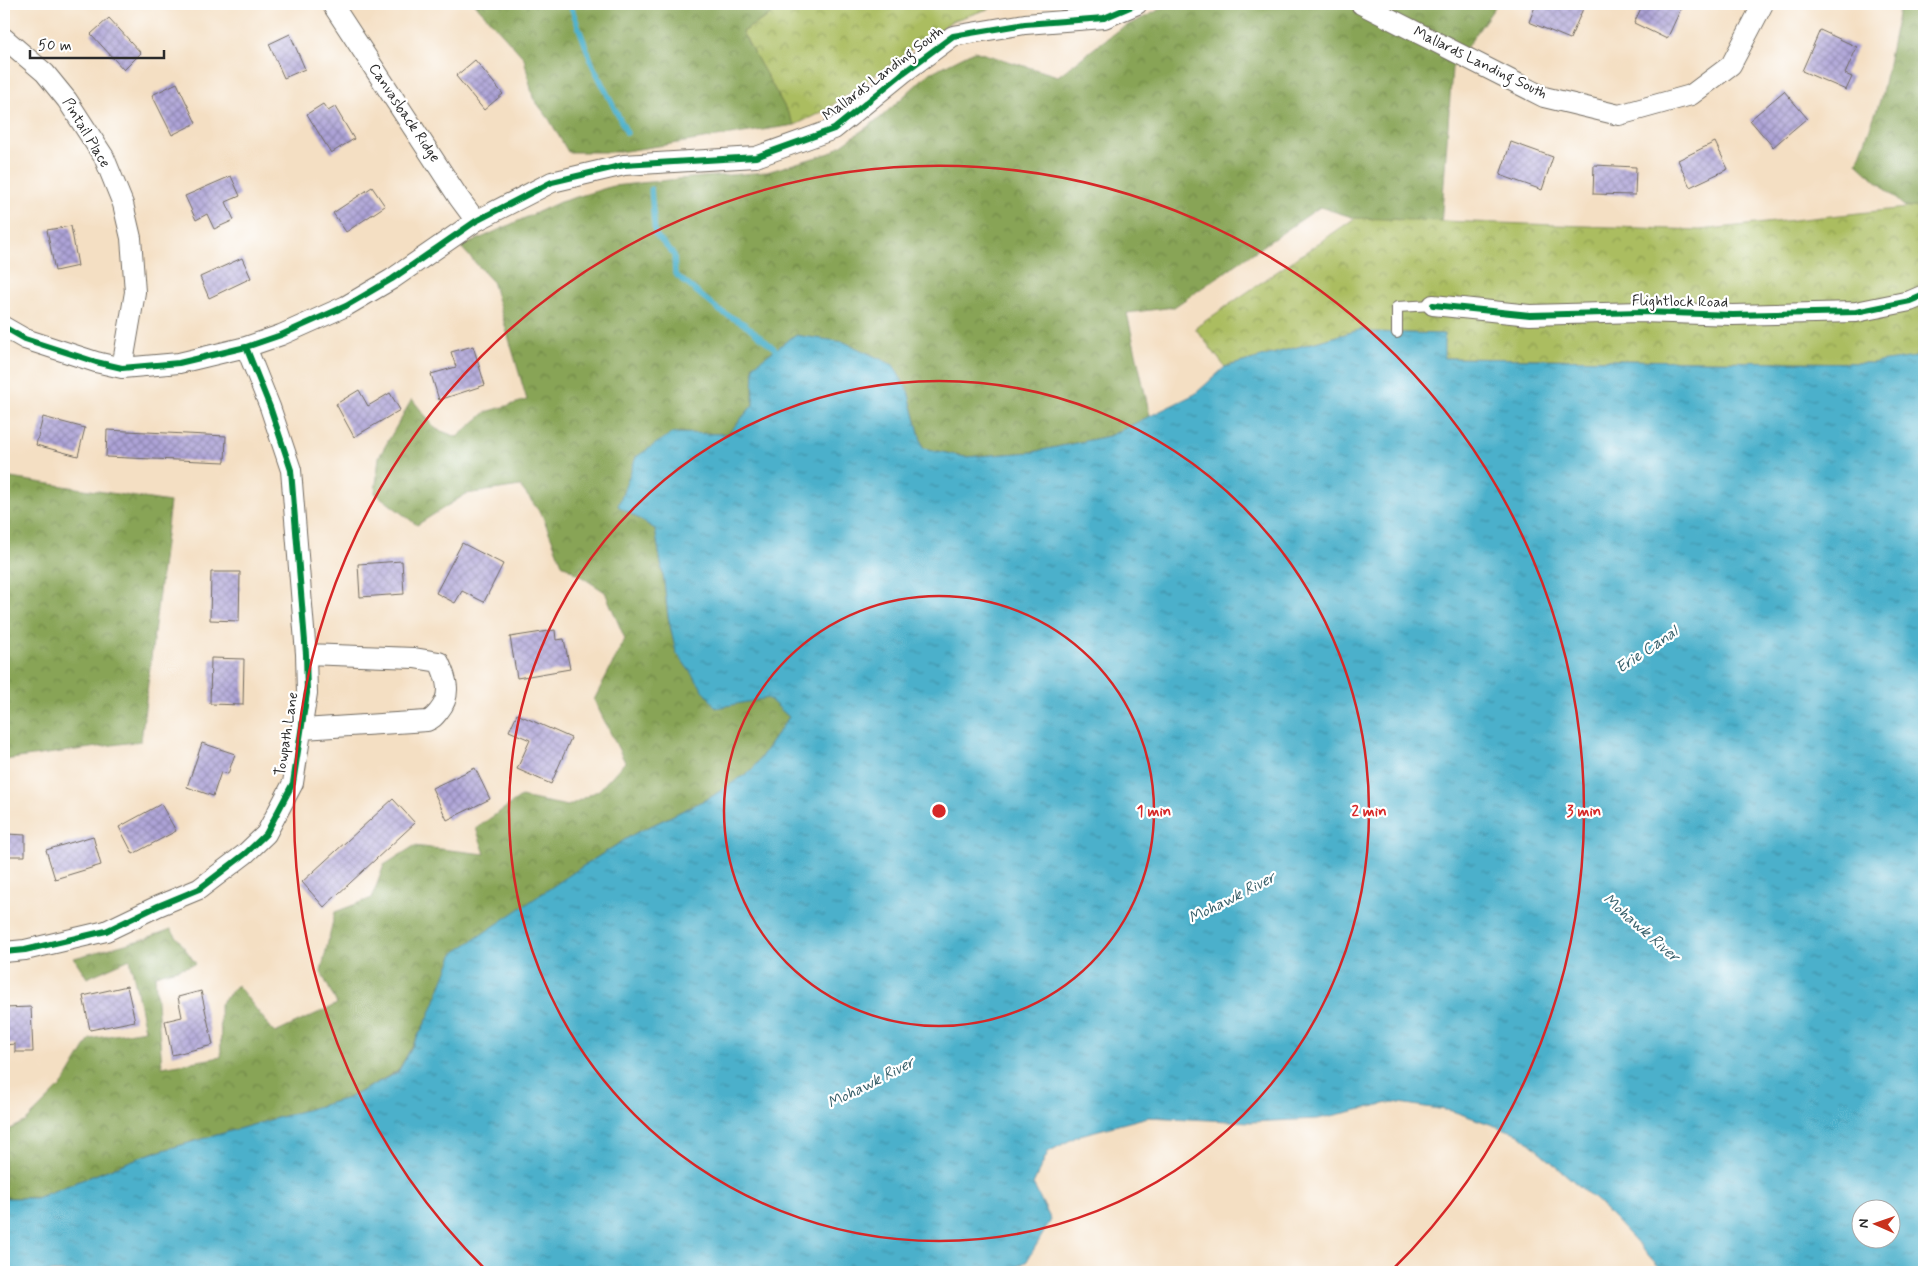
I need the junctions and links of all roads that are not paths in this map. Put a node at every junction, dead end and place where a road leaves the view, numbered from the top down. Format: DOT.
graph roads {
  1 [pos="332,4"];
  2 [pos="1137,4"];
  3 [pos="1361,4"];
  4 [pos="1763,4"];
  5 [pos="4,38"];
  6 [pos="476,221"];
  7 [pos="1924,295"];
  8 [pos="1433,305"];
  9 [pos="4,327"];
  10 [pos="1396,332"];
  11 [pos="246,347"];
  12 [pos="122,368"];
  13 [pos="306,654"];
  14 [pos="303,729"];
  15 [pos="4,952"];
  1 -- 6 [label="street, Canvasback Ridge"];
  2 -- 6 [label="street, Mallards Landing South"];
  3 -- 4 [label="street, Mallards Landing South"];
  5 -- 12 [label="street, Pintail Place"];
  6 -- 11 [label="street, Mallards Landing South"];
  7 -- 8 [label="street, Flightlock Road"];
  8 -- 10 [label="lane"];
  9 -- 12 [label="street, Mallards Landing South"];
  11 -- 12 [label="street, Mallards Landing South"];
  11 -- 13 [label="street, Towpath Lane"];
  13 -- 14 [label="street, Towpath Lane"];
  13 -- 14 [label="street"];
  14 -- 15 [label="street, Towpath Lane"];
}
